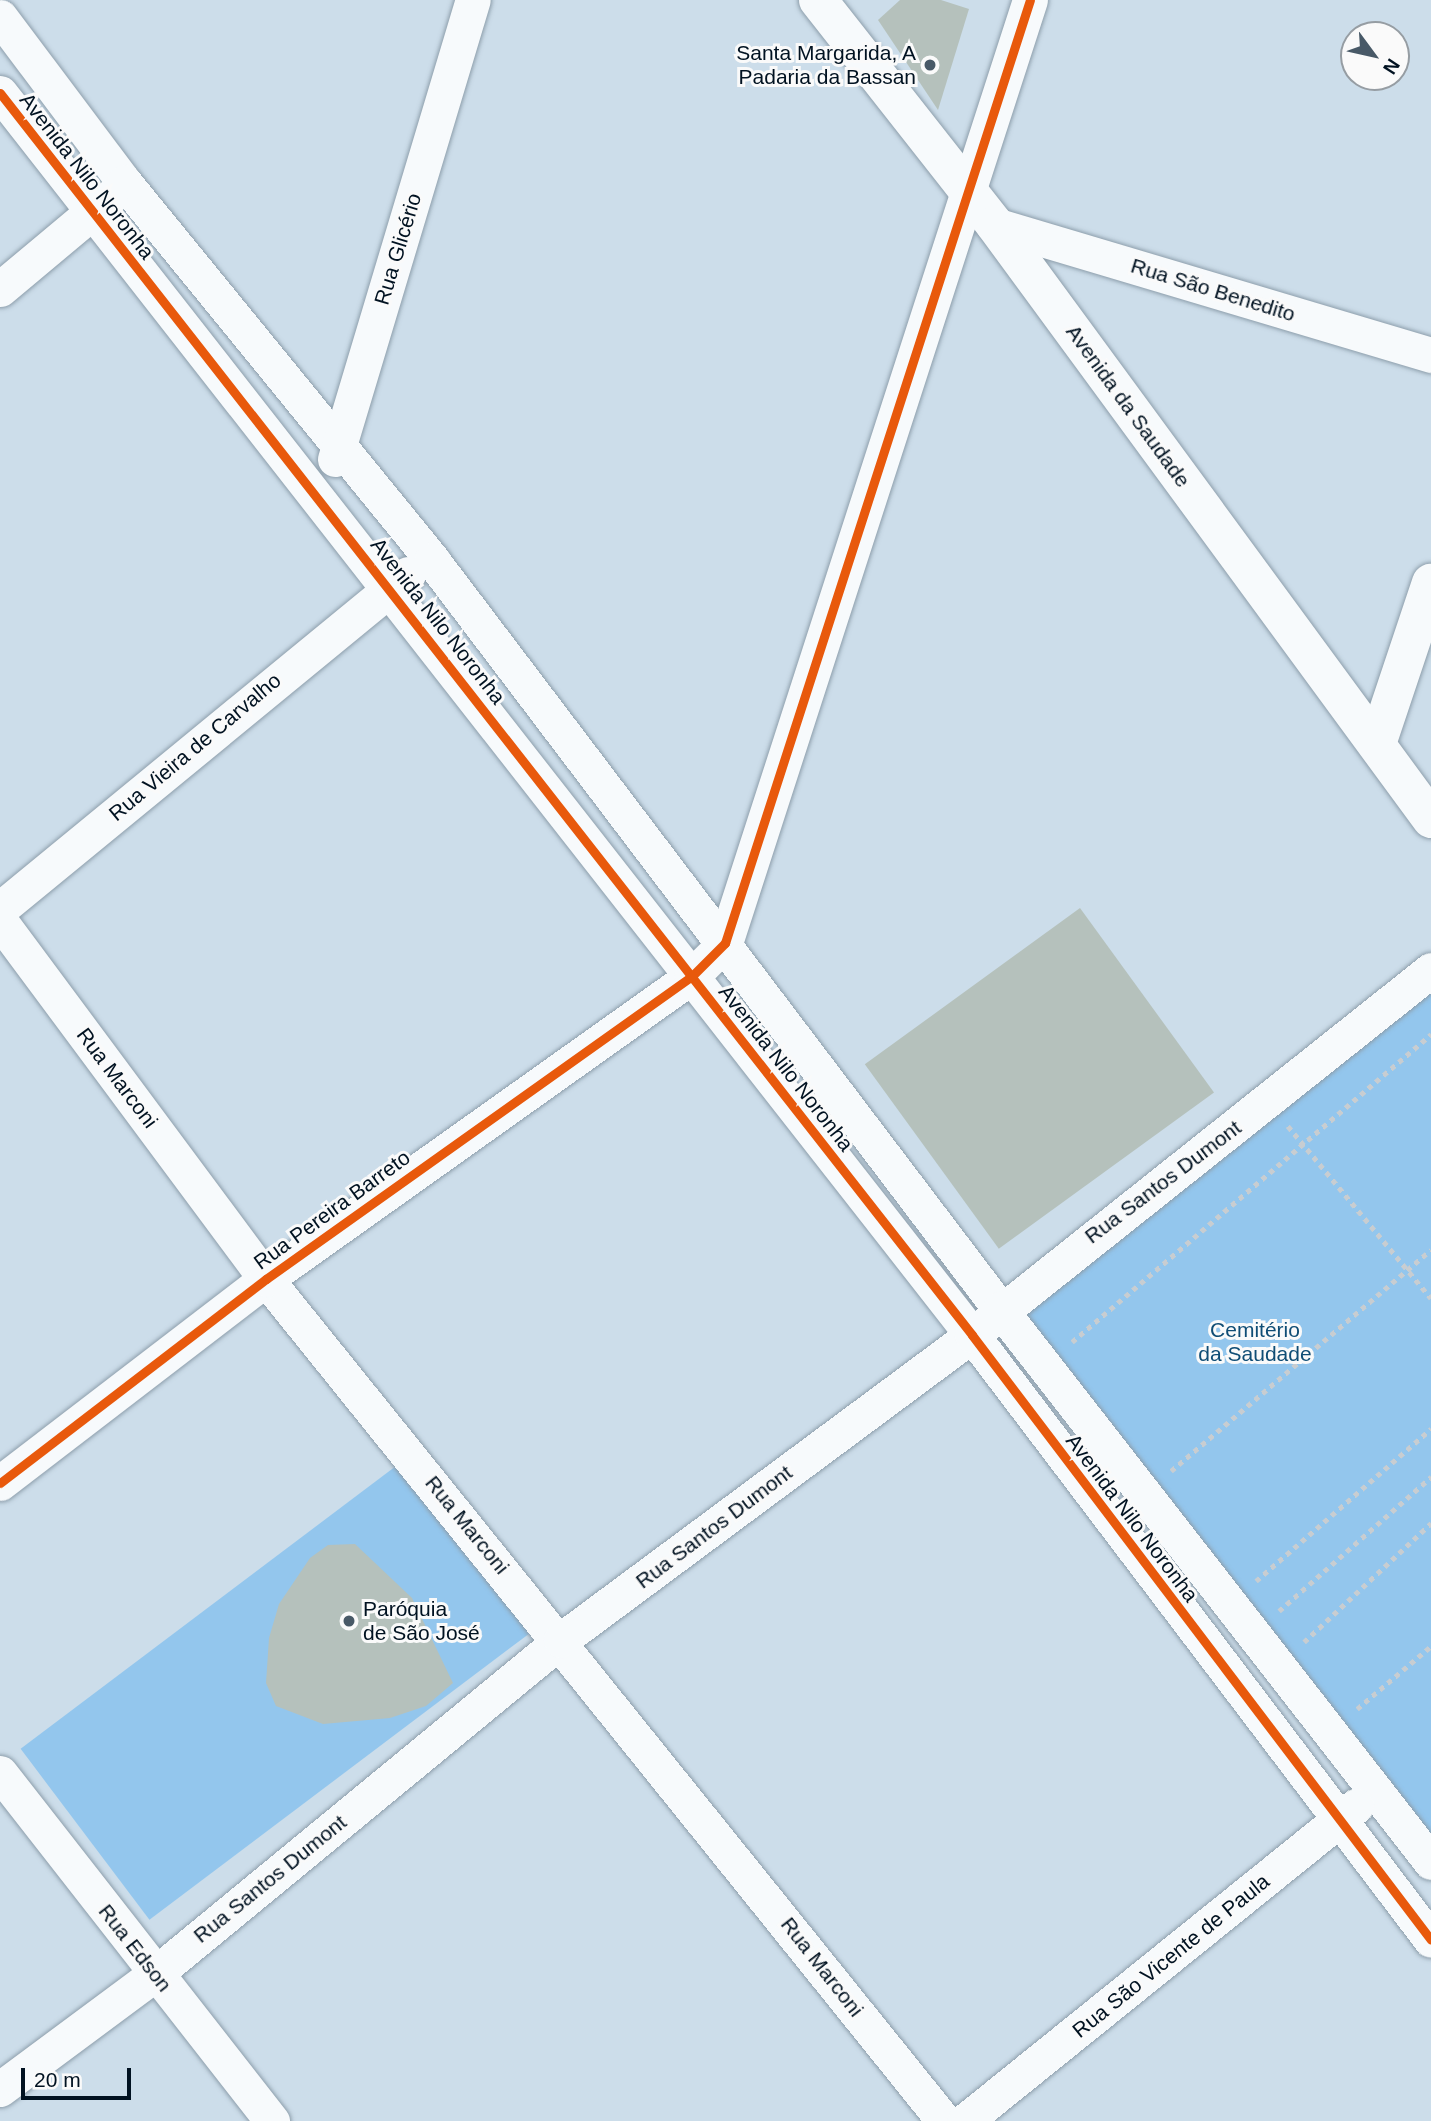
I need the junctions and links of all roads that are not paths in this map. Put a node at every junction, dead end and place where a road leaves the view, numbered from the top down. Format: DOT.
graph roads {
  1 [pos="473,0"];
  2 [pos="818,0"];
  3 [pos="1030,0"];
  4 [pos="0,17"];
  5 [pos="0,93"];
  6 [pos="124,181"];
  7 [pos="971,194"];
  8 [pos="93,214"];
  9 [pos="995,225"];
  10 [pos="0,289"];
  11 [pos="1431,355"];
  12 [pos="342,444"];
  13 [pos="319,497"];
  14 [pos="432,560"];
  15 [pos="1431,583"];
  16 [pos="389,586"];
  17 [pos="1377,744"];
  18 [pos="1431,818"];
  19 [pos="0,909"];
  20 [pos="0,921"];
  21 [pos="725,943"];
  22 [pos="1431,970"];
  23 [pos="692,976"];
  24 [pos="266,1279"];
  25 [pos="1000,1309"];
  26 [pos="972,1335"];
  27 [pos="0,1483"];
  28 [pos="561,1640"];
  29 [pos="0,1773"];
  30 [pos="1374,1789"];
  31 [pos="1339,1822"];
  32 [pos="1431,1862"];
  33 [pos="1431,1940"];
  34 [pos="155,1974"];
  35 [pos="0,2089"];
  36 [pos="272,2121"];
  37 [pos="944,2121"];
  38 [pos="965,2121"];
  1 -- 12 [label="street, Rua Glicério"];
  2 -- 7 [label="main road, Avenida da Saudade"];
  3 -- 7 [label="street"];
  4 -- 6 [label="street, Avenida Nilo Noronha"];
  5 -- 8 [label="street, Avenida Nilo Noronha"];
  6 -- 8 [label="street"];
  6 -- 12 [label="street, Avenida Nilo Noronha"];
  7 -- 9 [label="main road, Avenida da Saudade"];
  7 -- 21 [label="street"];
  8 -- 10 [label="street"];
  8 -- 13 [label="street, Avenida Nilo Noronha"];
  9 -- 11 [label="street, Rua São Benedito"];
  9 -- 17 [label="main road, Avenida da Saudade"];
  12 -- 13 [label="street, Rua Glicério"];
  12 -- 14 [label="street, Avenida Nilo Noronha"];
  13 -- 16 [label="street, Avenida Nilo Noronha"];
  14 -- 16 [label="street, Rua Vieira de Carvalho"];
  14 -- 21 [label="street, Avenida Nilo Noronha"];
  15 -- 17 [label="main road"];
  16 -- 19 [label="street, Rua Vieira de Carvalho"];
  16 -- 23 [label="street, Avenida Nilo Noronha"];
  17 -- 18 [label="main road, Avenida da Saudade"];
  20 -- 24 [label="street, Rua Marconi"];
  21 -- 23 [label="street, Rua Pereira Barreto"];
  21 -- 25 [label="street, Avenida Nilo Noronha"];
  22 -- 25 [label="street, Rua Santos Dumont"];
  23 -- 24 [label="street, Rua Pereira Barreto"];
  23 -- 26 [label="street, Avenida Nilo Noronha"];
  24 -- 27 [label="street, Rua Pereira Barreto"];
  24 -- 28 [label="street, Rua Marconi"];
  25 -- 26 [label="street, Rua Santos Dumont"];
  25 -- 30 [label="street, Avenida Nilo Noronha"];
  26 -- 28 [label="street, Rua Santos Dumont"];
  26 -- 31 [label="street, Avenida Nilo Noronha"];
  28 -- 34 [label="street, Rua Santos Dumont"];
  28 -- 37 [label="street, Rua Marconi"];
  29 -- 34 [label="street, Rua Edson"];
  30 -- 31 [label="street, Rua São Vicente de Paula"];
  30 -- 32 [label="street, Avenida Nilo Noronha"];
  31 -- 33 [label="street, Avenida Nilo Noronha"];
  31 -- 38 [label="street, Rua São Vicente de Paula"];
  34 -- 35 [label="street, Rua Santos Dumont"];
  34 -- 36 [label="street, Rua Edson"];
}
